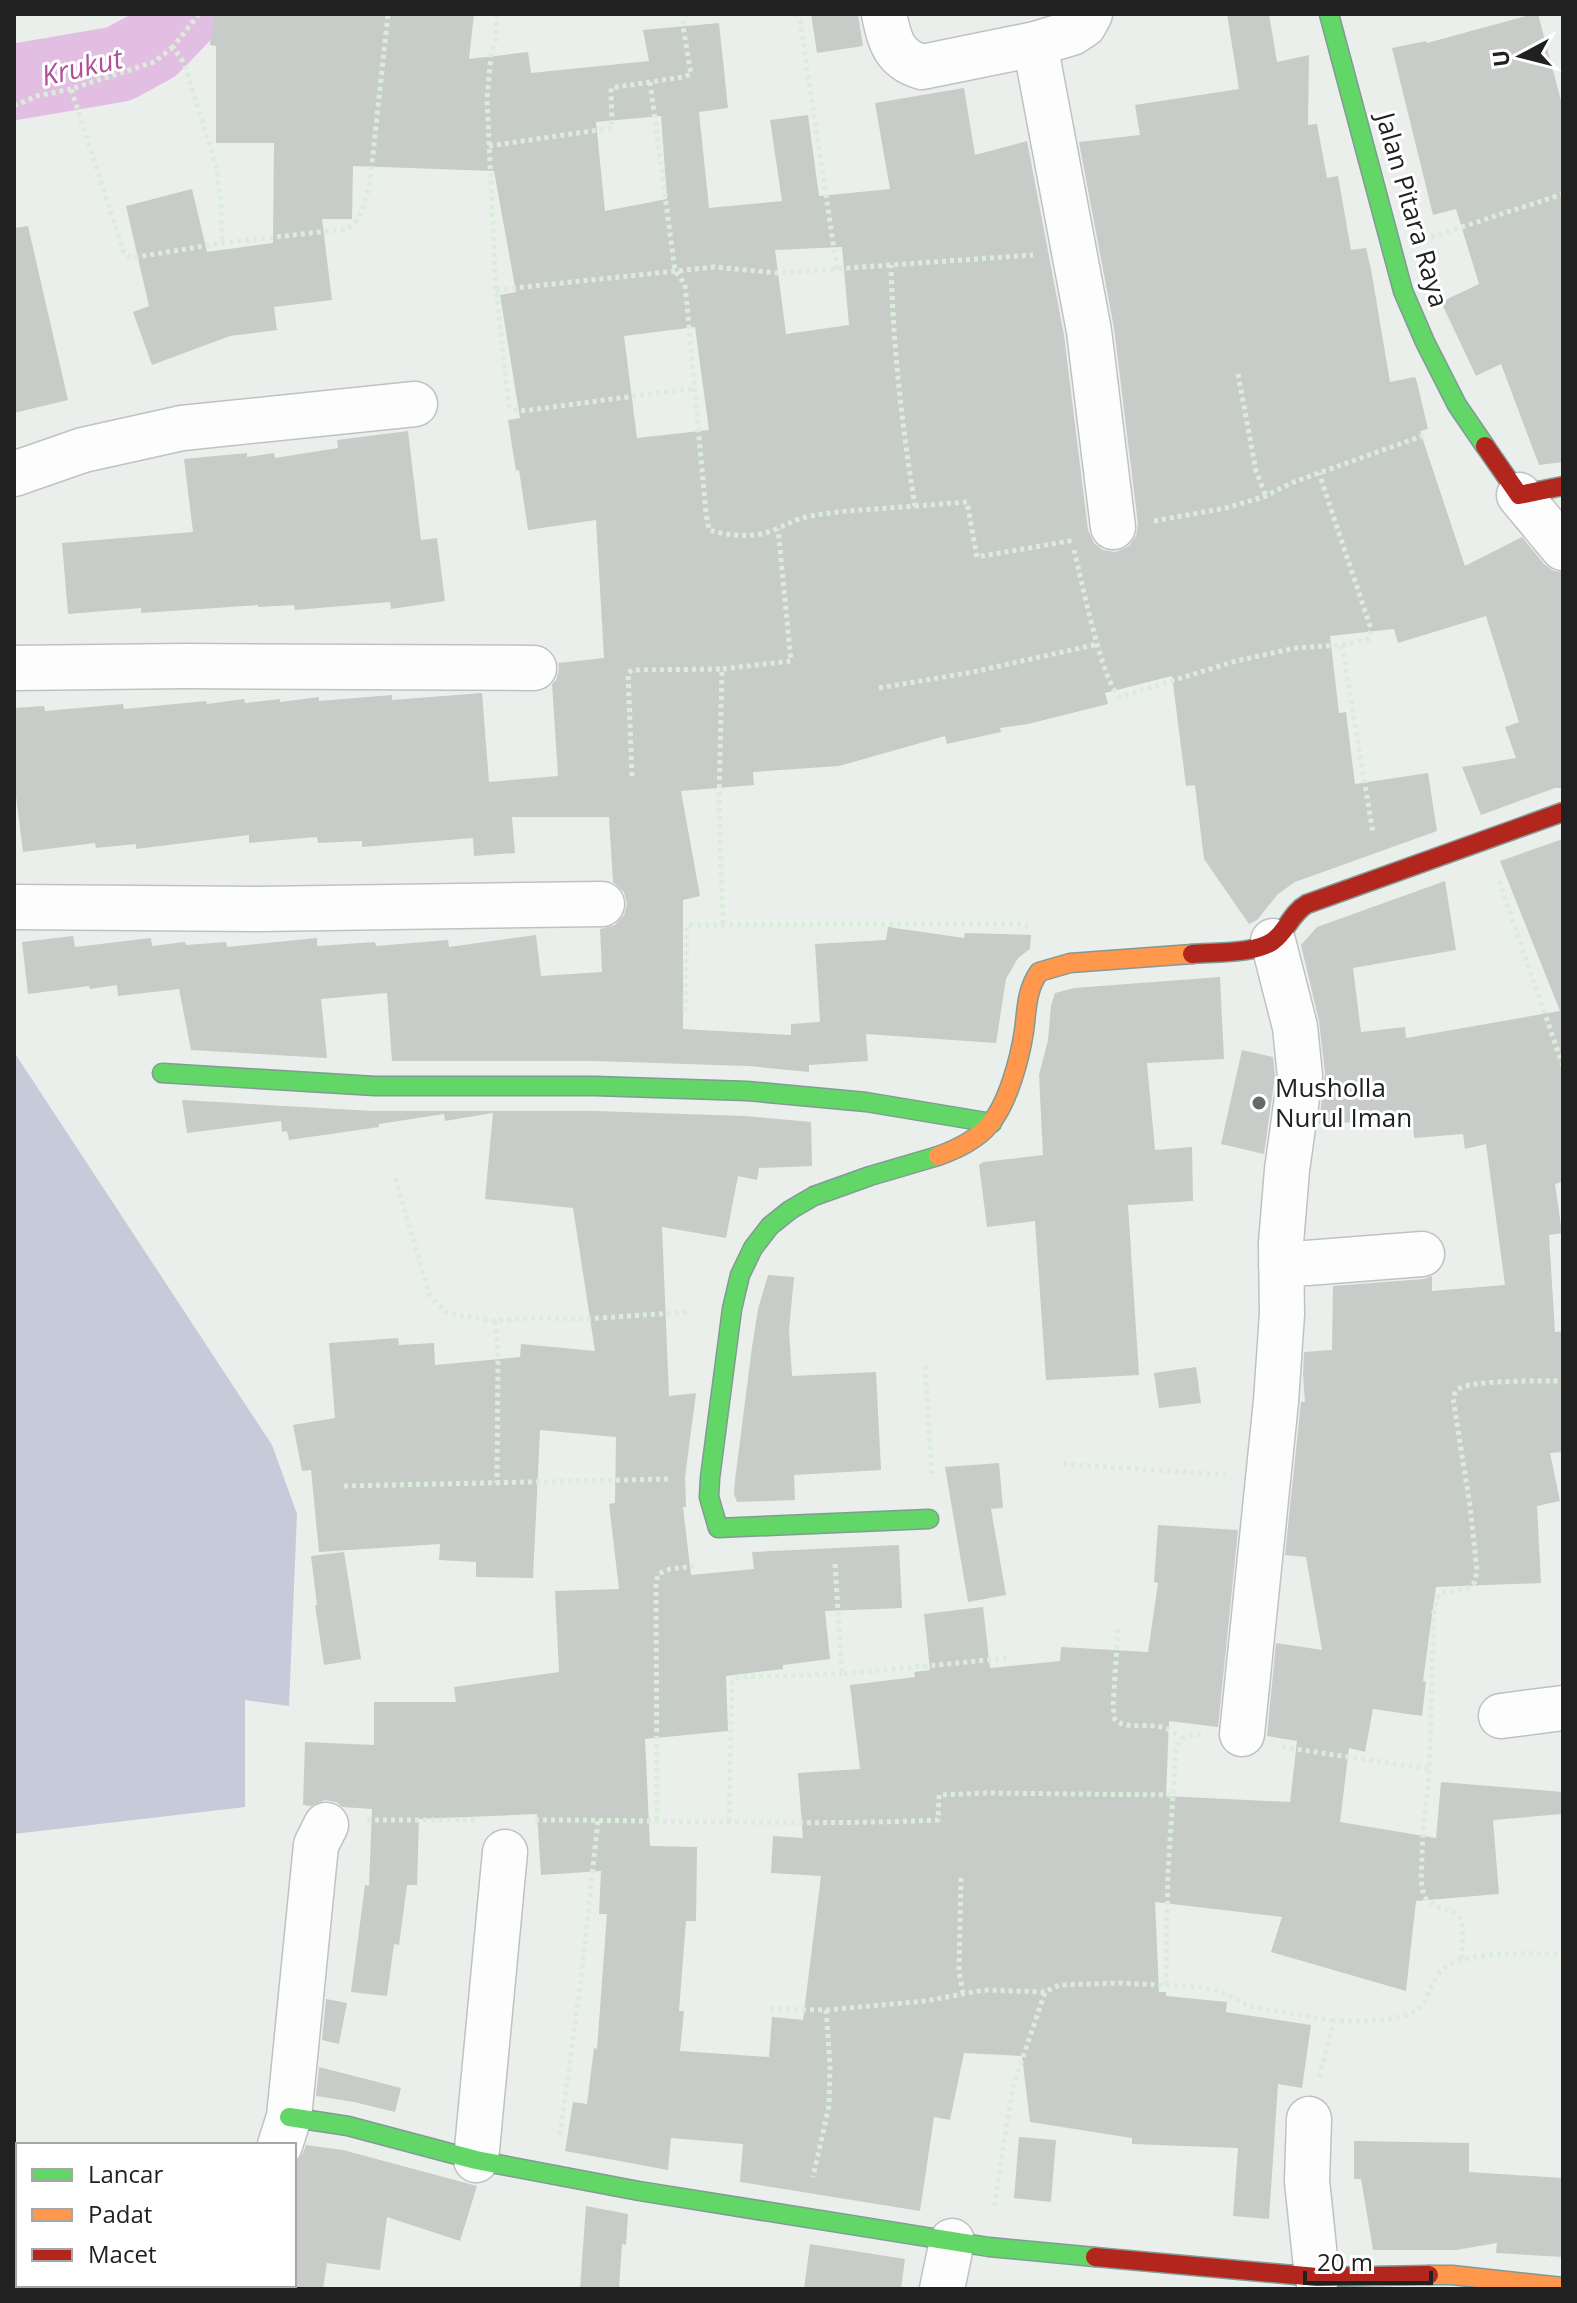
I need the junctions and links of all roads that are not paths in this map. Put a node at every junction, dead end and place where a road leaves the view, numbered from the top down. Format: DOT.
graph roads {
  1 [pos="884,14"];
  2 [pos="1090,14"];
  3 [pos="1329,14"];
  4 [pos="1035,44"];
  5 [pos="415,404"];
  6 [pos="14,474"];
  7 [pos="1563,486"];
  8 [pos="1519,495"];
  9 [pos="1113,527"];
  10 [pos="1563,548"];
  11 [pos="14,668"];
  12 [pos="534,668"];
  13 [pos="1563,812"];
  14 [pos="602,904"];
  15 [pos="14,907"];
  16 [pos="1273,941"];
  17 [pos="162,1073"];
  18 [pos="992,1123"];
  19 [pos="1422,1254"];
  20 [pos="1281,1265"];
  21 [pos="929,1519"];
  22 [pos="1563,1708"];
  23 [pos="1501,1716"];
  24 [pos="1242,1734"];
  25 [pos="326,1825"];
  26 [pos="506,1830"];
  27 [pos="1309,2119"];
  28 [pos="284,2131"];
  29 [pos="476,2160"];
  30 [pos="970,2244"];
  31 [pos="1317,2277"];
  32 [pos="1224,2279"];
  33 [pos="1563,2287"];
  34 [pos="942,2289"];
  1 -- 4 [label="street"];
  2 -- 4 [label="street"];
  3 -- 8 [label="street, Jalan Pitara Raya"];
  4 -- 9 [label="street"];
  5 -- 6 [label="street"];
  7 -- 8 [label="street"];
  8 -- 10 [label="street"];
  11 -- 12 [label="street"];
  13 -- 16 [label="street"];
  14 -- 15 [label="street"];
  16 -- 18 [label="street"];
  16 -- 20 [label="street"];
  17 -- 18 [label="street"];
  18 -- 21 [label="street"];
  19 -- 20 [label="street"];
  20 -- 24 [label="street"];
  22 -- 23 [label="street"];
  25 -- 28 [label="street"];
  26 -- 29 [label="street"];
  27 -- 31 [label="street"];
  28 -- 29 [label="street"];
  29 -- 30 [label="street"];
  30 -- 32 [label="street"];
  30 -- 34 [label="street"];
  31 -- 32 [label="street"];
  31 -- 33 [label="street"];
}
